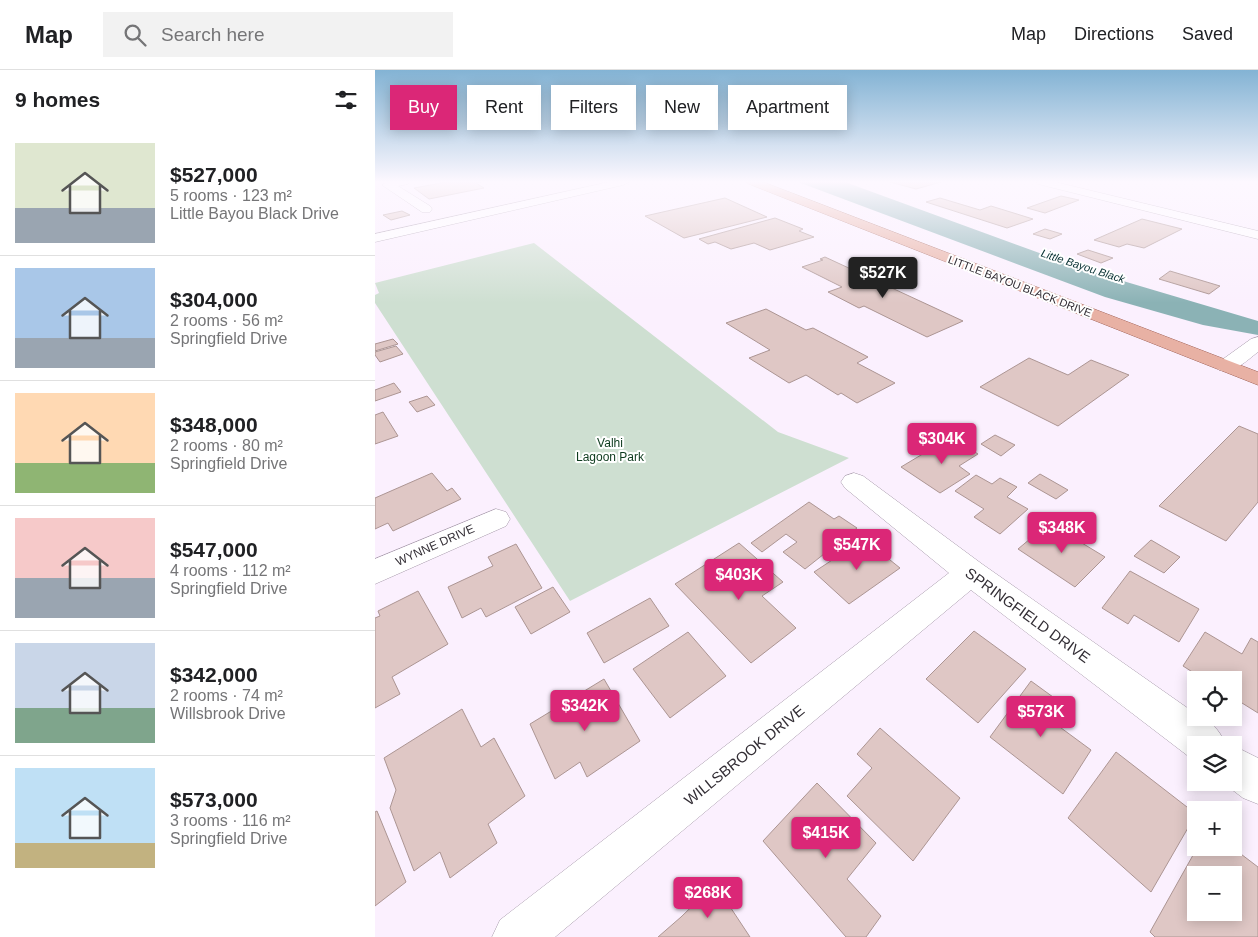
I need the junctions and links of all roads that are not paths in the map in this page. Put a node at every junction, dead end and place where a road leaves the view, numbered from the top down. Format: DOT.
graph roads {
  1 [pos="443,222"];
  2 [pos="857,222"];
  3 [pos="1207,222"];
  4 [pos="1258,235"];
  5 [pos="375,238"];
  6 [pos="1255,345"];
  7 [pos="1226,366"];
  8 [pos="1258,379"];
  9 [pos="854,482"];
  10 [pos="495,519"];
  11 [pos="375,572"];
  12 [pos="971,573"];
  13 [pos="1193,736"];
  14 [pos="1242,772"];
  15 [pos="1258,784"];
  16 [pos="517,937"];
  1 -- 5 [label="street"];
  2 -- 7 [label="main road, LITTLE BAYOU BLACK DRIVE"];
  3 -- 4 [label="street"];
  6 -- 7 [label="street"];
  7 -- 8 [label="main road, LITTLE BAYOU BLACK DRIVE"];
  9 -- 12 [label="street, SPRINGFIELD DRIVE"];
  10 -- 11 [label="street, WYNNE DRIVE"];
  12 -- 13 [label="street, SPRINGFIELD DRIVE"];
  12 -- 16 [label="street, WILLSBROOK DRIVE"];
  14 -- 15 [label="street"];
}
